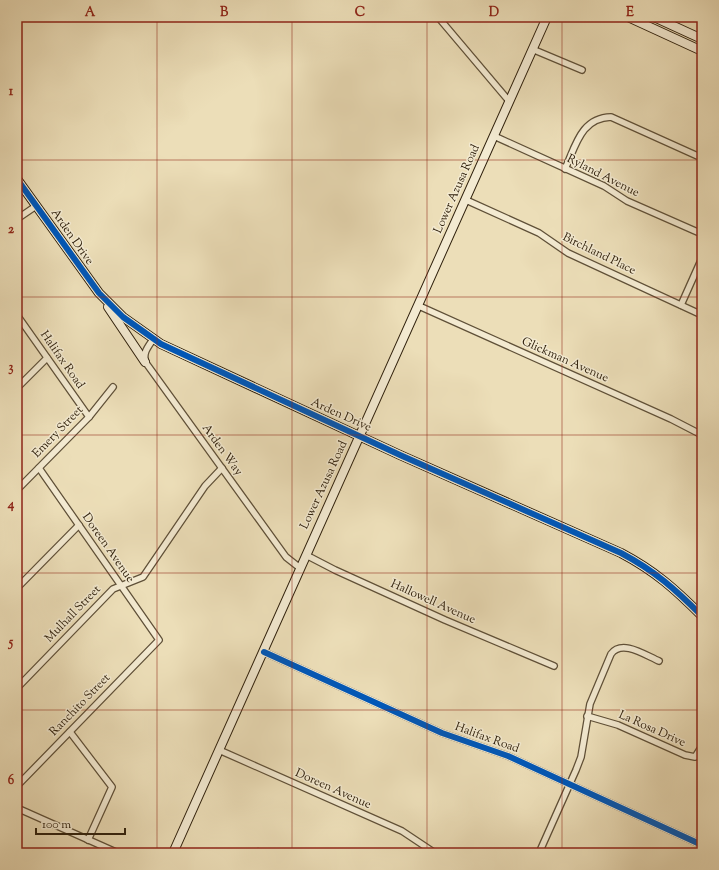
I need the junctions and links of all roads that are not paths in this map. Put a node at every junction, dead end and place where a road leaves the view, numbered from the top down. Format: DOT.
graph roads {
  1 [pos="438,17"];
  2 [pos="547,17"];
  3 [pos="628,17"];
  4 [pos="654,17"];
  5 [pos="702,39"];
  6 [pos="532,49"];
  7 [pos="702,51"];
  8 [pos="582,70"];
  9 [pos="509,101"];
  10 [pos="494,136"];
  11 [pos="702,158"];
  12 [pos="565,169"];
  13 [pos="17,179"];
  14 [pos="466,200"];
  15 [pos="36,206"];
  16 [pos="17,219"];
  17 [pos="702,234"];
  18 [pos="702,258"];
  19 [pos="99,294"];
  20 [pos="681,305"];
  21 [pos="419,306"];
  22 [pos="17,315"];
  23 [pos="702,315"];
  24 [pos="154,338"];
  25 [pos="47,358"];
  26 [pos="146,362"];
  27 [pos="17,388"];
  28 [pos="113,388"];
  29 [pos="89,417"];
  30 [pos="360,435"];
  31 [pos="702,435"];
  32 [pos="39,468"];
  33 [pos="222,468"];
  34 [pos="17,490"];
  35 [pos="78,525"];
  36 [pos="306,554"];
  37 [pos="300,568"];
  38 [pos="122,586"];
  39 [pos="17,588"];
  40 [pos="702,616"];
  41 [pos="159,640"];
  42 [pos="264,652"];
  43 [pos="659,661"];
  44 [pos="554,666"];
  45 [pos="17,688"];
  46 [pos="587,716"];
  47 [pos="70,732"];
  48 [pos="702,746"];
  49 [pos="219,750"];
  50 [pos="570,784"];
  51 [pos="17,786"];
  52 [pos="17,808"];
  53 [pos="88,840"];
  54 [pos="702,845"];
  55 [pos="118,853"];
  56 [pos="174,853"];
  57 [pos="435,853"];
  58 [pos="539,853"];
  1 -- 9 [label="street"];
  2 -- 6 [label="main road, Lower Azusa Road"];
  3 -- 7 [label="main road"];
  4 -- 5 [label="main road"];
  6 -- 8 [label="street"];
  6 -- 9 [label="main road, Lower Azusa Road"];
  9 -- 10 [label="main road, Lower Azusa Road"];
  10 -- 12 [label="street, Ryland Avenue"];
  10 -- 14 [label="main road, Lower Azusa Road"];
  11 -- 12 [label="street"];
  12 -- 17 [label="street, Ryland Avenue"];
  13 -- 15 [label="main road, Arden Drive"];
  14 -- 20 [label="street, Birchland Place"];
  14 -- 21 [label="main road, Lower Azusa Road"];
  15 -- 16 [label="street"];
  15 -- 19 [label="main road, Arden Drive"];
  18 -- 20 [label="street"];
  19 -- 24 [label="main road, Arden Drive"];
  19 -- 26 [label="main road"];
  20 -- 23 [label="street, Birchland Place"];
  21 -- 30 [label="main road, Lower Azusa Road"];
  21 -- 31 [label="street, Glickman Avenue"];
  22 -- 25 [label="street, Halifax Road"];
  24 -- 26 [label="street"];
  24 -- 30 [label="main road, Arden Drive"];
  25 -- 27 [label="street"];
  25 -- 29 [label="street, Halifax Road"];
  26 -- 33 [label="street, Arden Way"];
  28 -- 29 [label="street, Emery Street"];
  29 -- 32 [label="street, Emery Street"];
  30 -- 36 [label="main road, Lower Azusa Road"];
  30 -- 40 [label="main road, Arden Drive"];
  32 -- 34 [label="street, Emery Street"];
  32 -- 35 [label="street, Doreen Avenue"];
  33 -- 37 [label="street, Arden Way"];
  33 -- 38 [label="street, Mulhall Street"];
  35 -- 38 [label="street, Doreen Avenue"];
  35 -- 39 [label="street"];
  36 -- 37 [label="main road, Lower Azusa Road"];
  36 -- 44 [label="street, Hallowell Avenue"];
  37 -- 42 [label="main road, Lower Azusa Road"];
  38 -- 41 [label="street, Doreen Avenue"];
  38 -- 45 [label="street, Mulhall Street"];
  41 -- 47 [label="street, Ranchito Street"];
  42 -- 49 [label="main road, Lower Azusa Road"];
  42 -- 50 [label="street, Halifax Road"];
  43 -- 46 [label="street"];
  46 -- 48 [label="street, La Rosa Drive"];
  46 -- 50 [label="street"];
  47 -- 51 [label="street, Ranchito Street"];
  47 -- 53 [label="street"];
  49 -- 56 [label="main road, Lower Azusa Road"];
  49 -- 57 [label="street, Doreen Avenue"];
  50 -- 54 [label="street, Halifax Road"];
  50 -- 58 [label="street"];
  52 -- 53 [label="street"];
  53 -- 55 [label="street"];
}
